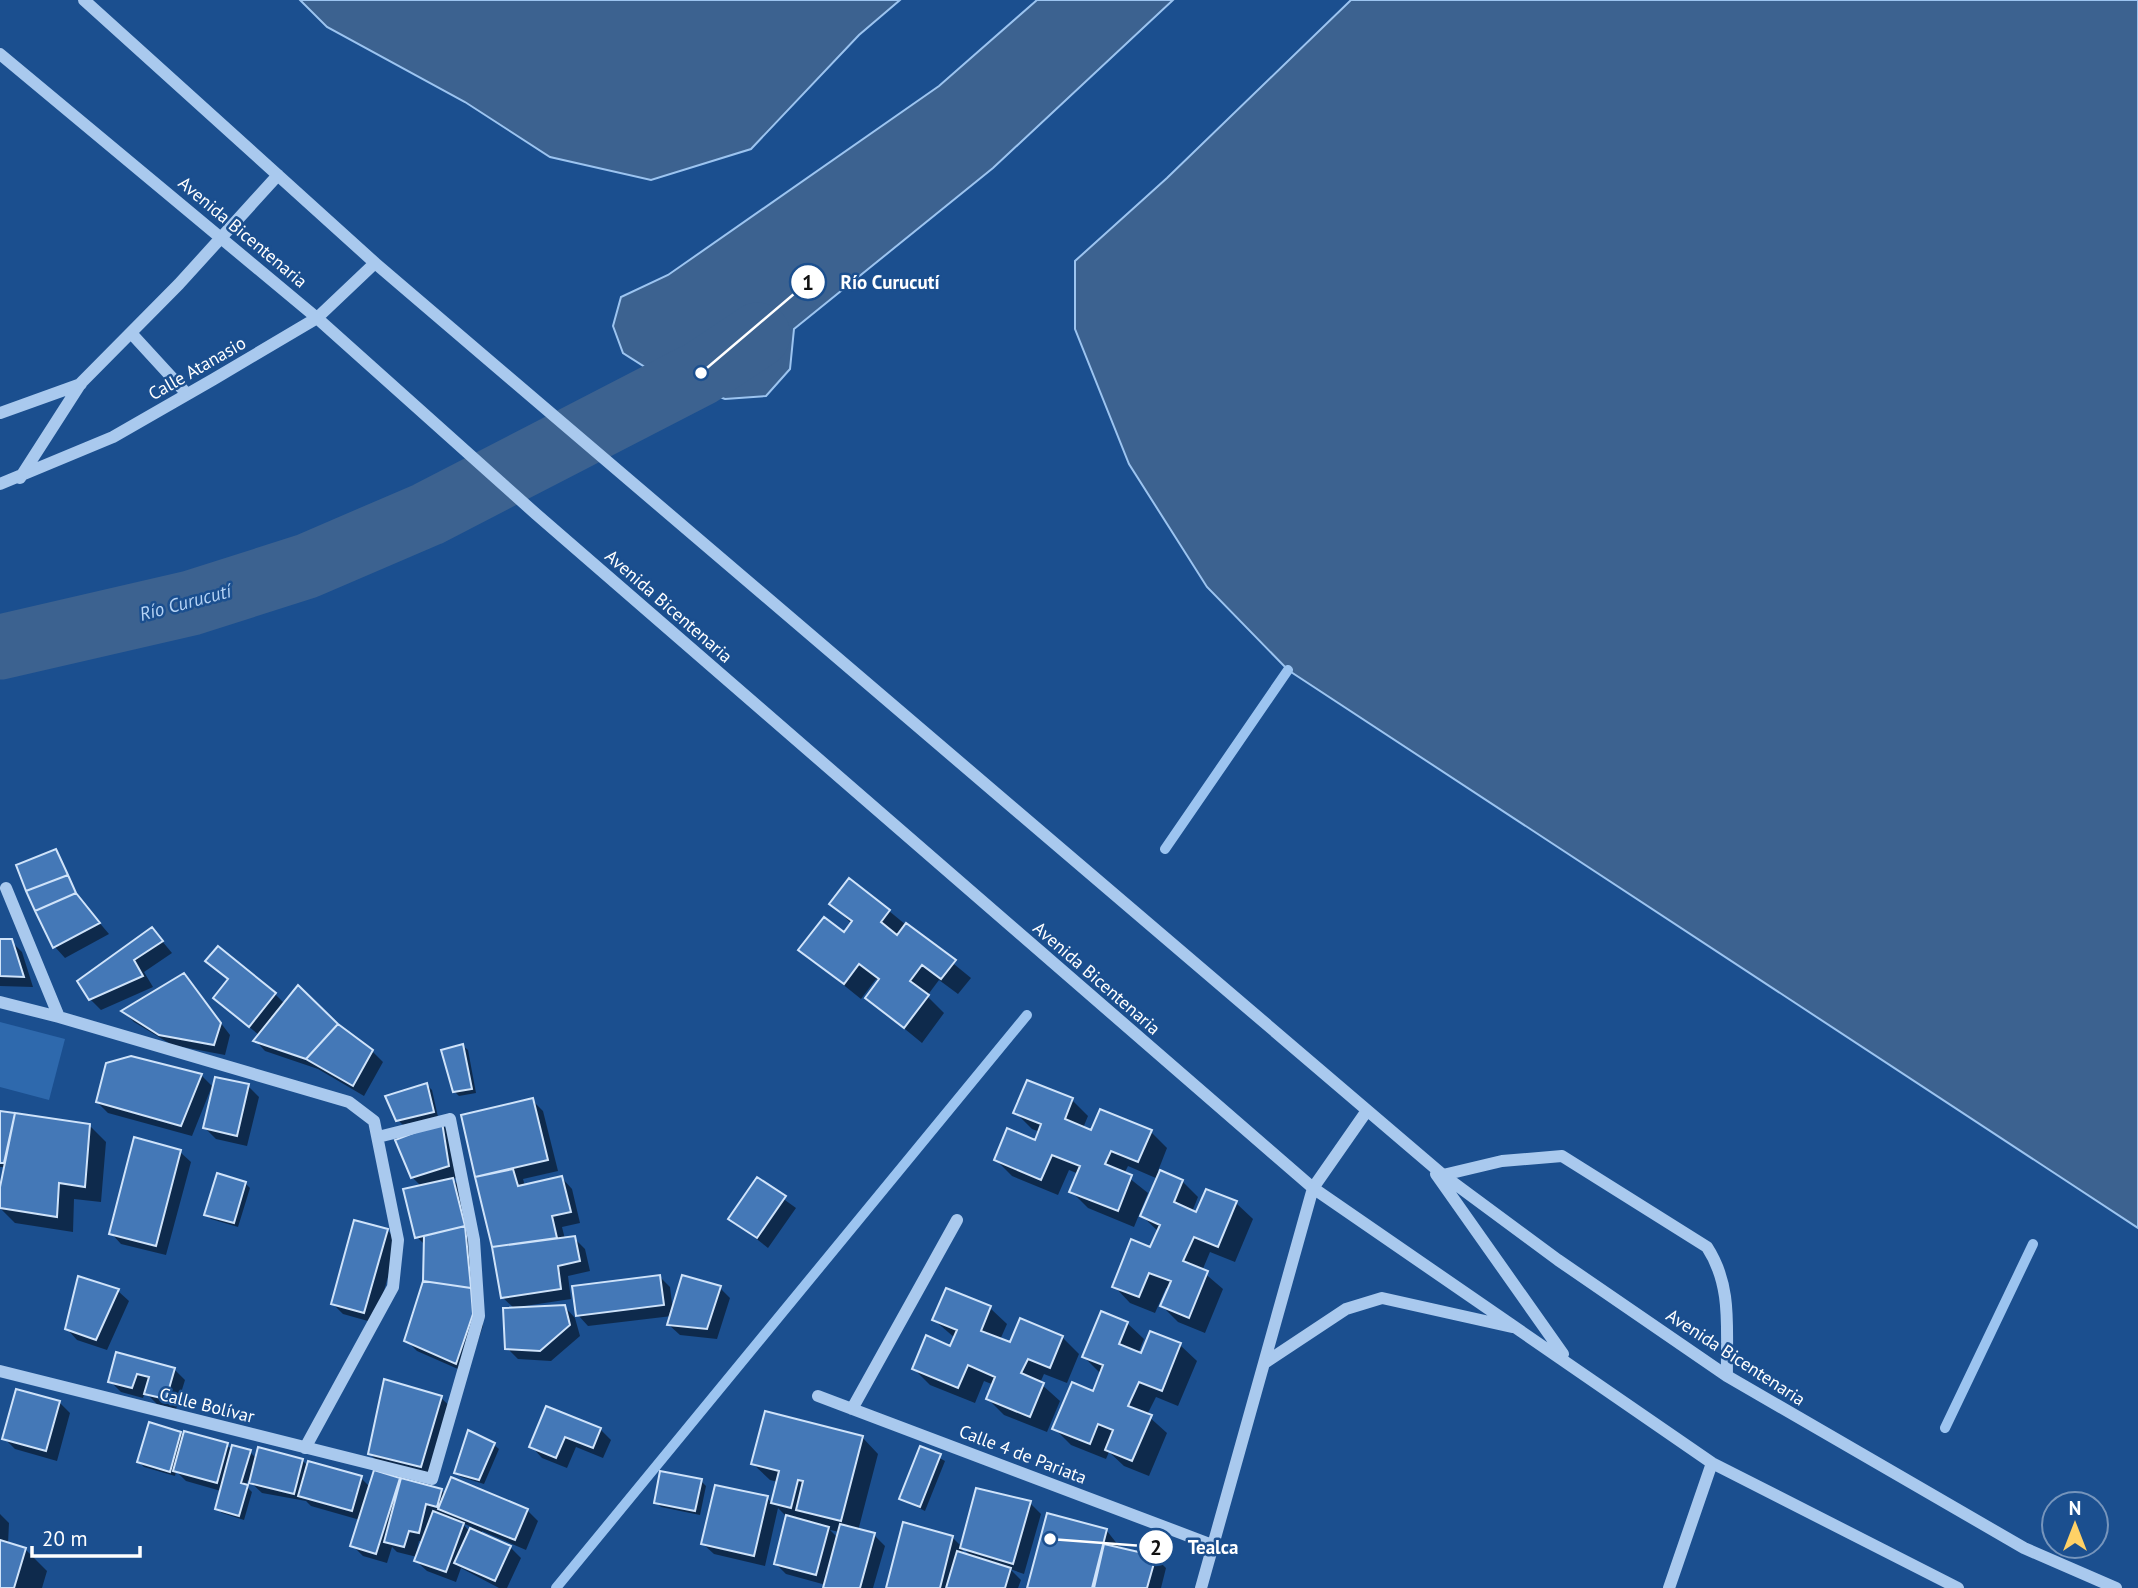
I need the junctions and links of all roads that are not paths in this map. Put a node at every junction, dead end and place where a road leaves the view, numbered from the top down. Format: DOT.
graph roads {
  1 [pos="84,0"];
  2 [pos="0,54"];
  3 [pos="278,175"];
  4 [pos="222,237"];
  5 [pos="375,262"];
  6 [pos="317,318"];
  7 [pos="131,333"];
  8 [pos="81,383"];
  9 [pos="187,394"];
  10 [pos="0,413"];
  11 [pos="20,478"];
  12 [pos="0,484"];
  13 [pos="6,888"];
  14 [pos="0,1002"];
  15 [pos="59,1017"];
  16 [pos="1366,1112"];
  17 [pos="378,1137"];
  18 [pos="1427,1161"];
  19 [pos="1443,1175"];
  20 [pos="1313,1188"];
  21 [pos="957,1220"];
  22 [pos="1519,1329"];
  23 [pos="1266,1362"];
  24 [pos="1569,1363"];
  25 [pos="0,1371"];
  26 [pos="1727,1376"];
  27 [pos="818,1396"];
  28 [pos="852,1409"];
  29 [pos="305,1448"];
  30 [pos="1712,1464"];
  31 [pos="1215,1546"];
  32 [pos="1201,1588"];
  33 [pos="1669,1588"];
  34 [pos="1958,1588"];
  35 [pos="2116,1588"];
  1 -- 3 [label="street, Avenida Bicentenaria"];
  2 -- 4 [label="street, Avenida Bicentenaria"];
  3 -- 4 [label="street"];
  3 -- 5 [label="street, Avenida Bicentenaria"];
  4 -- 6 [label="street, Avenida Bicentenaria"];
  4 -- 7 [label="street"];
  5 -- 6 [label="street, Calle Atanasio"];
  5 -- 16 [label="street, Avenida Bicentenaria"];
  6 -- 9 [label="street, Calle Atanasio"];
  6 -- 20 [label="street, Avenida Bicentenaria"];
  7 -- 8 [label="street"];
  7 -- 9 [label="street"];
  8 -- 10 [label="street"];
  8 -- 11 [label="street"];
  9 -- 11 [label="street, Calle Atanasio"];
  11 -- 12 [label="street, Calle Atanasio"];
  13 -- 15 [label="street"];
  14 -- 15 [label="street"];
  15 -- 17 [label="street"];
  16 -- 18 [label="street, Avenida Bicentenaria"];
  16 -- 20 [label="street"];
  17 -- 29 [label="street"];
  17 -- 29 [label="street, Calle Bolívar"];
  18 -- 19 [label="street, Avenida Bicentenaria"];
  18 -- 24 [label="street"];
  19 -- 26 [label="street, Avenida Bicentenaria"];
  19 -- 26 [label="street"];
  20 -- 22 [label="street, Avenida Bicentenaria"];
  20 -- 23 [label="street"];
  21 -- 28 [label="street"];
  22 -- 23 [label="street"];
  22 -- 24 [label="street, Avenida Bicentenaria"];
  23 -- 31 [label="street"];
  24 -- 30 [label="street, Avenida Bicentenaria"];
  25 -- 29 [label="street, Calle Bolívar"];
  26 -- 35 [label="street, Avenida Bicentenaria"];
  27 -- 28 [label="street, Calle 4 de Pariata"];
  28 -- 31 [label="street, Calle 4 de Pariata"];
  30 -- 33 [label="street"];
  30 -- 34 [label="street, Avenida Bicentenaria"];
  31 -- 32 [label="street"];
}
